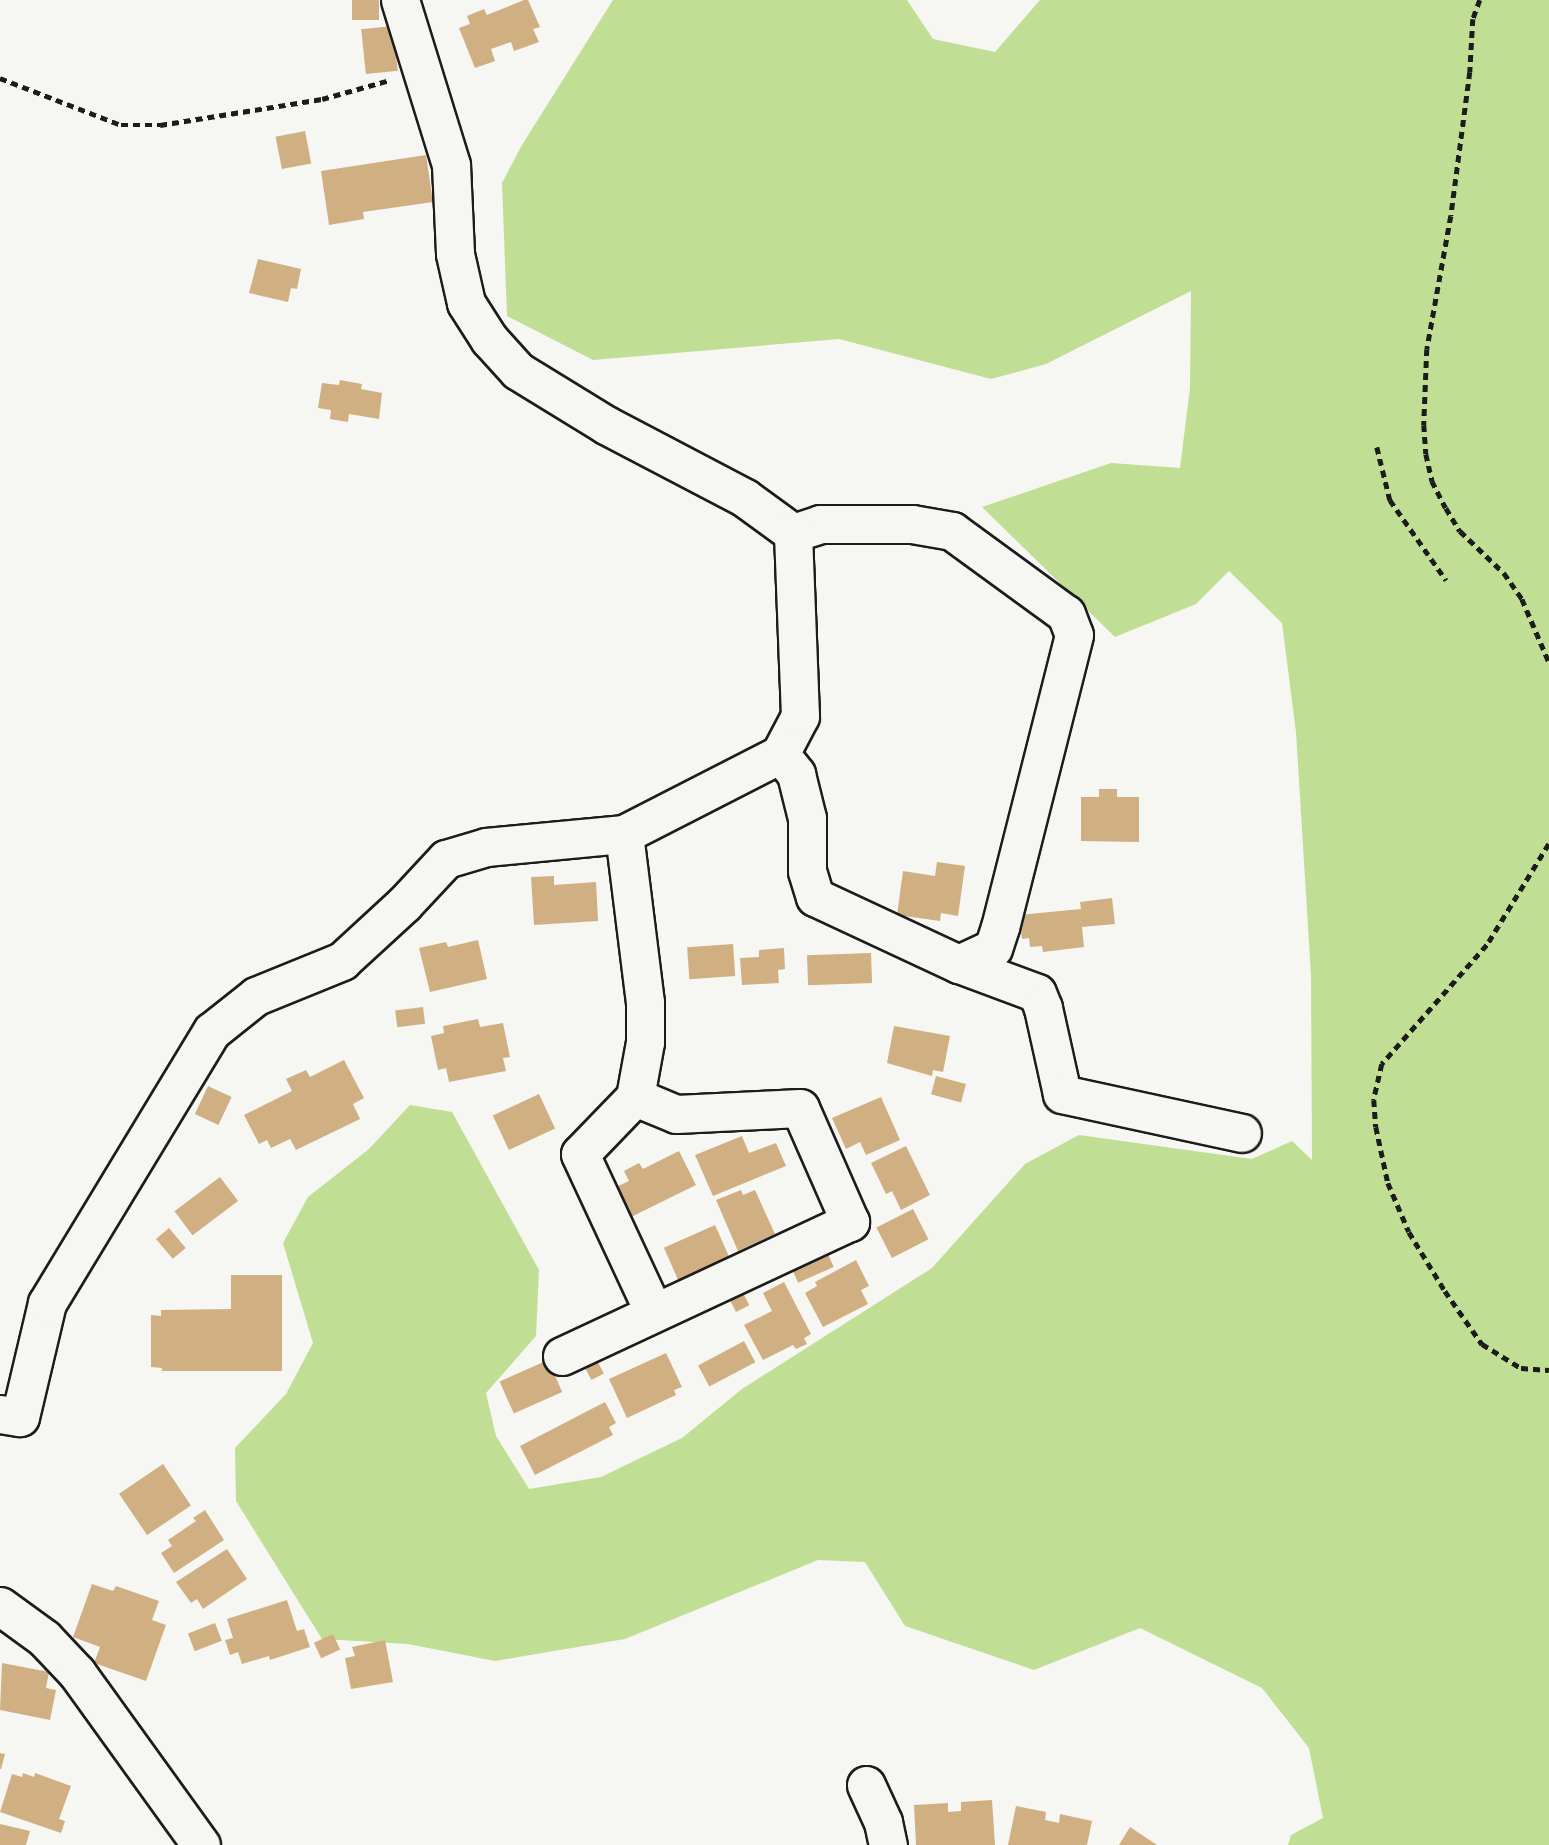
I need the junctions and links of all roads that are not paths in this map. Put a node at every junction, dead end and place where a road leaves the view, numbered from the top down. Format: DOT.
graph roads {
  1 [pos="400,0"];
  2 [pos="793,533"];
  3 [pos="780,754"];
  4 [pos="624,834"];
  5 [pos="959,964"];
  6 [pos="635,1097"];
  7 [pos="1242,1133"];
  8 [pos="654,1313"];
  9 [pos="562,1356"];
  10 [pos="0,1414"];
  11 [pos="0,1606"];
  12 [pos="866,1785"];
  13 [pos="201,1845"];
  14 [pos="888,1845"];
  1 -- 2 [label="street"];
  2 -- 3 [label="street"];
  2 -- 5 [label="street"];
  3 -- 4 [label="street"];
  3 -- 5 [label="street"];
  4 -- 6 [label="street"];
  4 -- 10 [label="street"];
  5 -- 7 [label="street"];
  6 -- 8 [label="street"];
  6 -- 8 [label="street"];
  8 -- 9 [label="street"];
  11 -- 13 [label="street"];
  12 -- 14 [label="street"];
}
